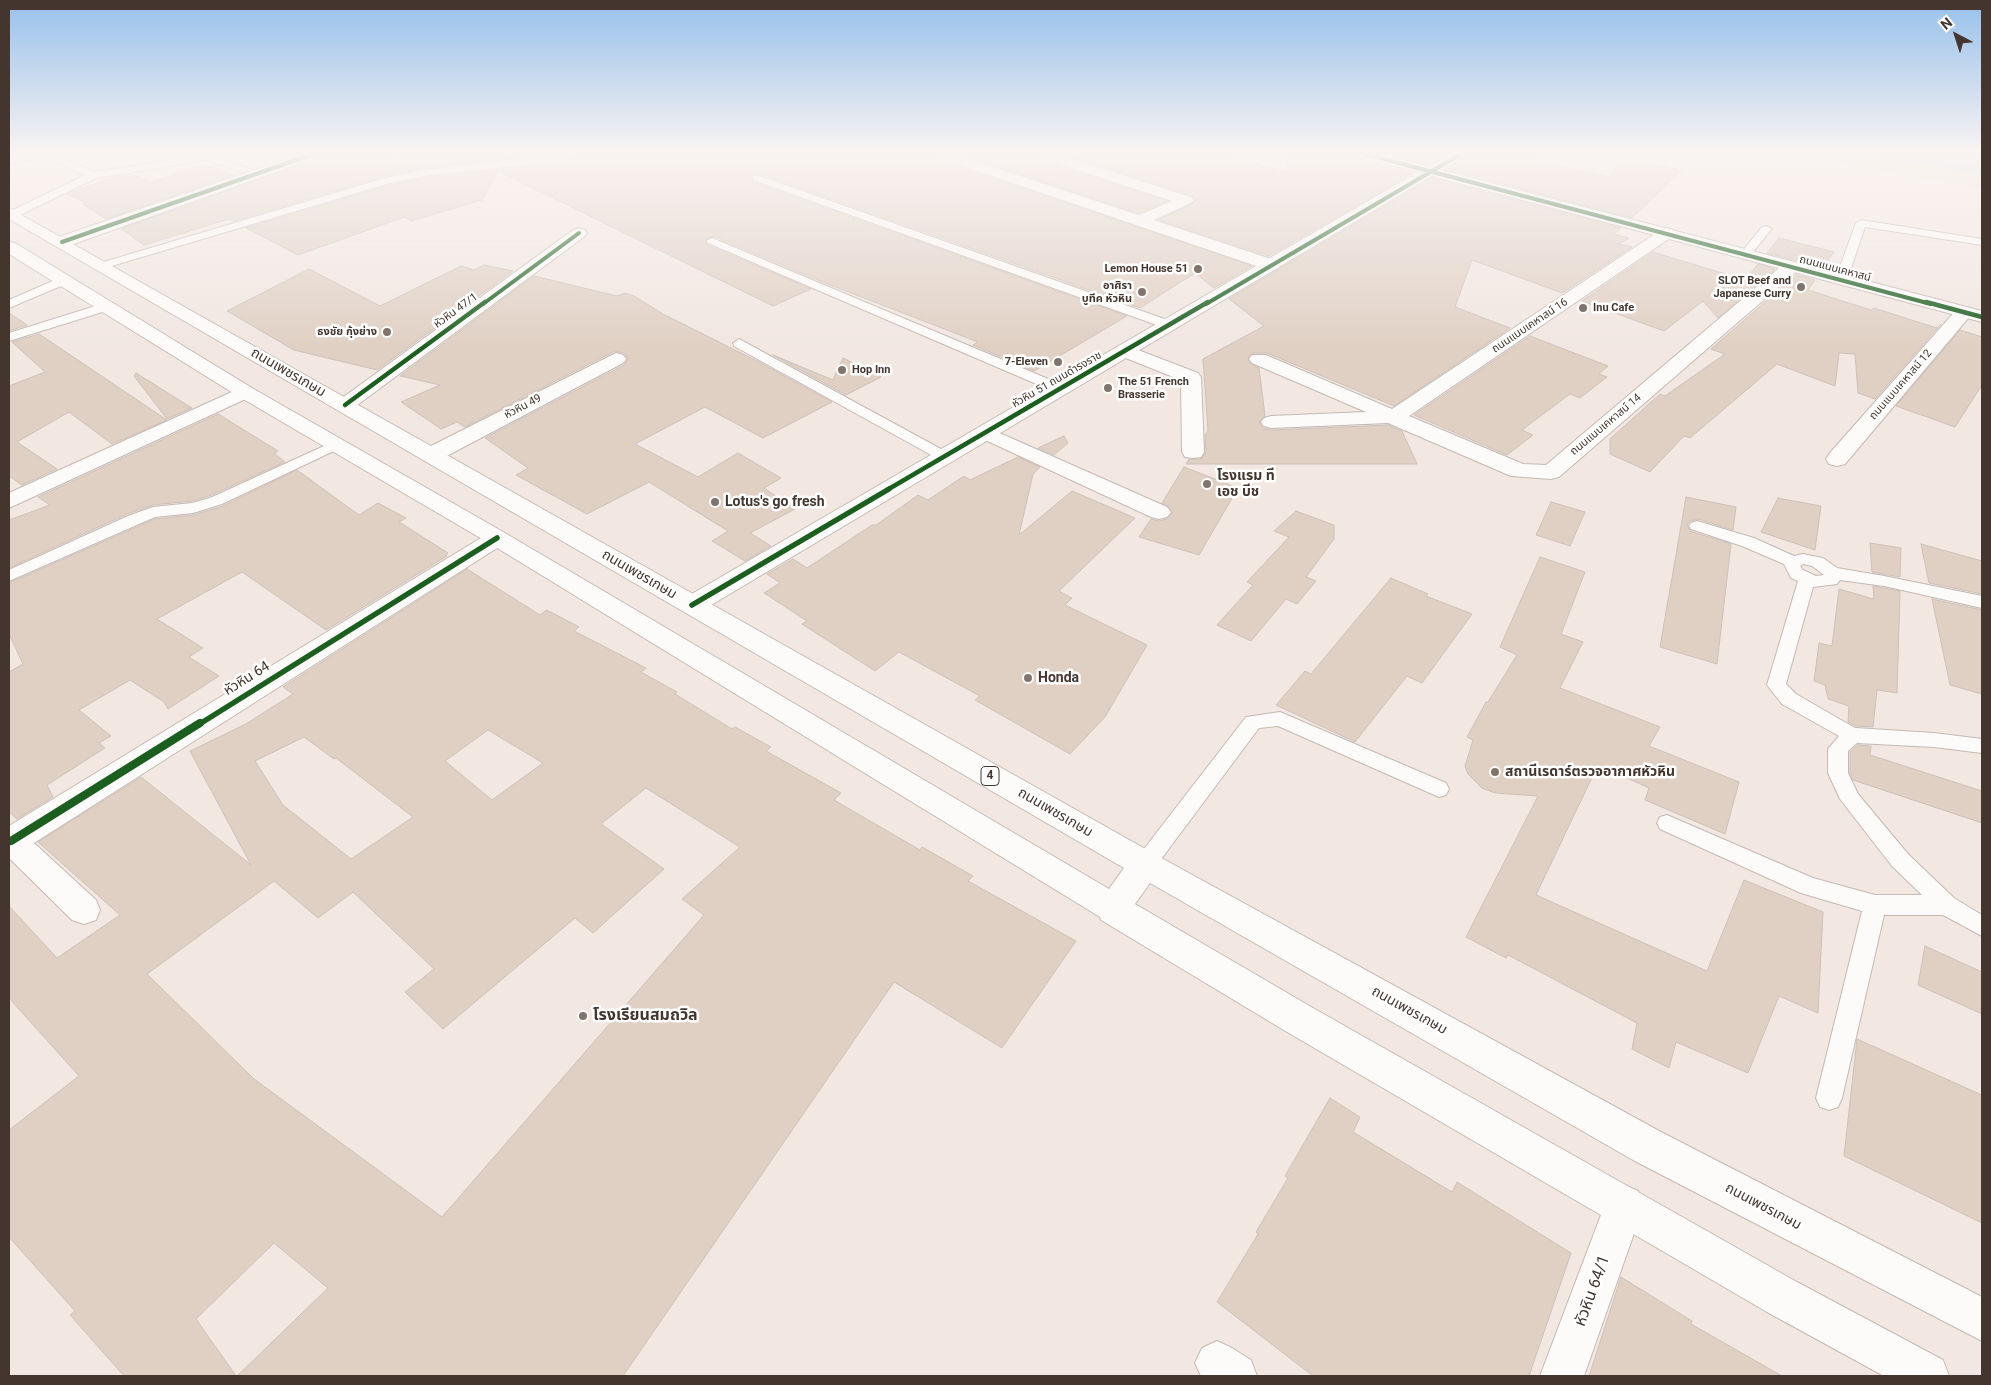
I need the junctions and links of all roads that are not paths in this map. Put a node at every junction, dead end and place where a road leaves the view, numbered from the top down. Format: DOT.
graph roads {
  1 [pos="19,219"];
  2 [pos="128,219"];
  3 [pos="259,219"];
  4 [pos="871,219"];
  5 [pos="1133,219"];
  6 [pos="1145,219"];
  7 [pos="1350,219"];
  8 [pos="1612,219"];
  9 [pos="1140,221"];
  10 [pos="1766,229"];
  11 [pos="579,233"];
  12 [pos="1667,233"];
  13 [pos="712,241"];
  14 [pos="62,242"];
  15 [pos="1982,242"];
  16 [pos="9,247"];
  17 [pos="1746,255"];
  18 [pos="1271,265"];
  19 [pos="101,266"];
  20 [pos="1791,267"];
  21 [pos="64,280"];
  22 [pos="1841,280"];
  23 [pos="9,304"];
  24 [pos="105,307"];
  25 [pos="1973,315"];
  26 [pos="1169,325"];
  27 [pos="9,337"];
  28 [pos="739,343"];
  29 [pos="1125,351"];
  30 [pos="616,359"];
  31 [pos="1259,359"];
  32 [pos="1060,389"];
  33 [pos="245,392"];
  34 [pos="345,406"];
  35 [pos="1392,418"];
  36 [pos="1271,422"];
  37 [pos="986,433"];
  38 [pos="335,445"];
  39 [pos="1193,452"];
  40 [pos="431,456"];
  41 [pos="945,457"];
  42 [pos="1837,458"];
  43 [pos="9,501"];
  44 [pos="1159,512"];
  45 [pos="1697,526"];
  46 [pos="497,538"];
  47 [pos="1793,562"];
  48 [pos="1832,573"];
  49 [pos="9,576"];
  50 [pos="1807,579"];
  51 [pos="1982,602"];
  52 [pos="692,605"];
  53 [pos="654,632"];
  54 [pos="1852,736"];
  55 [pos="1982,746"];
  56 [pos="1439,790"];
  57 [pos="1667,824"];
  58 [pos="10,840"];
  59 [pos="1145,864"];
  60 [pos="1875,905"];
  61 [pos="1946,905"];
  62 [pos="84,910"];
  63 [pos="1113,910"];
  64 [pos="1982,926"];
  65 [pos="1829,1098"];
  66 [pos="1624,1205"];
  67 [pos="1982,1320"];
  68 [pos="1562,1376"];
  69 [pos="1927,1376"];
  1 -- 14 [label="street, ถนนเพชรเกษม / 4"];
  2 -- 14 [label="street"];
  3 -- 19 [label="lane"];
  4 -- 26 [label="lane"];
  5 -- 9 [label="street"];
  6 -- 9 [label="street"];
  7 -- 18 [label="street, หัวหิน 51 ถนนดำรงราช"];
  8 -- 12 [label="street, ถนนแนบเคหาสน์"];
  9 -- 18 [label="street"];
  10 -- 17 [label="lane"];
  11 -- 34 [label="street, หัวหิน 47/1"];
  12 -- 17 [label="street, ถนนแนบเคหาสน์"];
  12 -- 35 [label="street, ถนนแนบเคหาสน์ 16"];
  13 -- 32 [label="lane"];
  14 -- 19 [label="street, ถนนเพชรเกษม / 4"];
  15 -- 22 [label="lane"];
  16 -- 21 [label="street"];
  17 -- 20 [label="street, ถนนแนบเคหาสน์"];
  18 -- 26 [label="street, หัวหิน 51 ถนนดำรงราช"];
  19 -- 34 [label="street, ถนนเพชรเกษม / 4"];
  20 -- 22 [label="street, ถนนแนบเคหาสน์"];
  20 -- 35 [label="street, ถนนแนบเคหาสน์ 14"];
  21 -- 23 [label="lane"];
  21 -- 24 [label="street"];
  22 -- 25 [label="street, ถนนแนบเคหาสน์"];
  24 -- 27 [label="lane"];
  24 -- 33 [label="street"];
  25 -- 42 [label="street, ถนนแนบเคหาสน์ 12"];
  26 -- 29 [label="street, หัวหิน 51 ถนนดำรงราช"];
  28 -- 41 [label="lane"];
  29 -- 32 [label="street, หัวหิน 51 ถนนดำรงราช"];
  29 -- 39 [label="street"];
  30 -- 40 [label="street, หัวหิน 49"];
  31 -- 35 [label="street, ถนนแนบเคหาสน์ 14"];
  32 -- 37 [label="street, หัวหิน 51 ถนนดำรงราช"];
  33 -- 38 [label="street"];
  33 -- 43 [label="street"];
  34 -- 40 [label="street, ถนนเพชรเกษม / 4"];
  35 -- 36 [label="street"];
  37 -- 41 [label="street, หัวหิน 51 ถนนดำรงราช"];
  37 -- 44 [label="street"];
  38 -- 46 [label="street"];
  38 -- 49 [label="lane"];
  40 -- 52 [label="street, ถนนเพชรเกษม / 4"];
  41 -- 52 [label="street, หัวหิน 51 ถนนดำรงราช"];
  45 -- 47 [label="lane"];
  46 -- 53 [label="street"];
  46 -- 58 [label="street, หัวหิน 64"];
  47 -- 48 [label="lane"];
  47 -- 50 [label="lane"];
  48 -- 50 [label="lane"];
  48 -- 51 [label="lane"];
  50 -- 54 [label="lane"];
  52 -- 53 [label="street, หัวหิน 51 ถนนดำรงราช"];
  52 -- 59 [label="street, ถนนเพชรเกษม / 4"];
  53 -- 63 [label="street"];
  54 -- 55 [label="lane"];
  54 -- 61 [label="lane"];
  56 -- 59 [label="lane"];
  57 -- 60 [label="lane"];
  58 -- 62 [label="street"];
  59 -- 63 [label="street"];
  59 -- 67 [label="street, ถนนเพชรเกษม / 4"];
  60 -- 61 [label="lane"];
  60 -- 65 [label="lane"];
  61 -- 64 [label="lane"];
  63 -- 66 [label="street"];
  66 -- 68 [label="street, หัวหิน 64/1"];
  66 -- 69 [label="street"];
}
